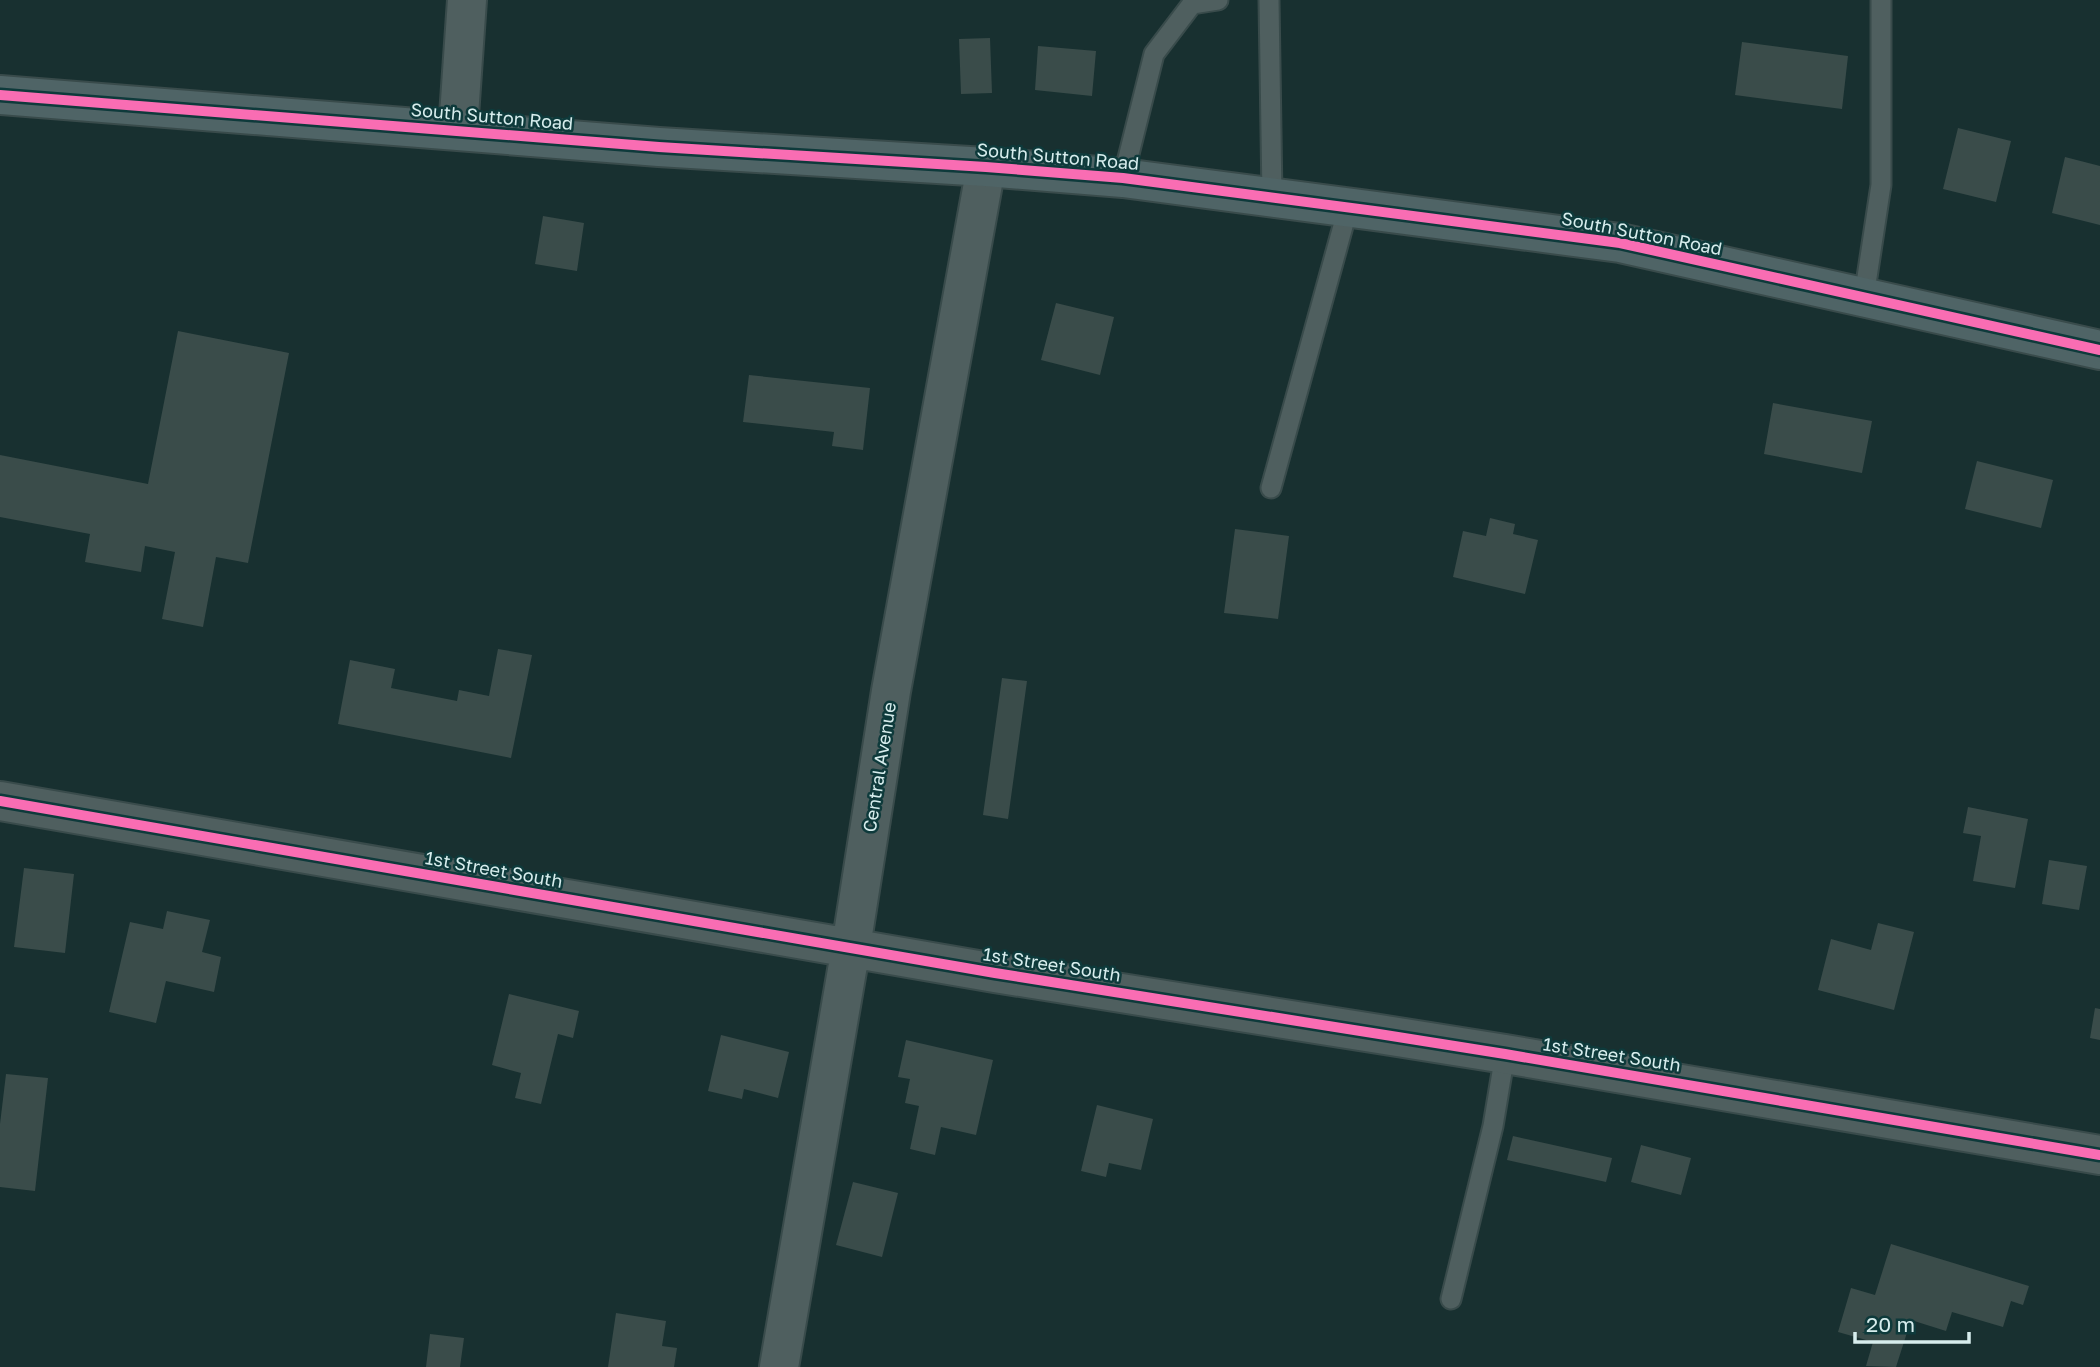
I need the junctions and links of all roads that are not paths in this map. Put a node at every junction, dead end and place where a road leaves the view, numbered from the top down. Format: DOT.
graph roads {
  1 [pos="467,0"];
  2 [pos="1218,0"];
  3 [pos="1269,0"];
  4 [pos="1881,0"];
  5 [pos="0,95"];
  6 [pos="458,131"];
  7 [pos="986,167"];
  8 [pos="1123,178"];
  9 [pos="1272,198"];
  10 [pos="1348,208"];
  11 [pos="1864,297"];
  12 [pos="2100,350"];
  13 [pos="1271,488"];
  14 [pos="0,802"];
  15 [pos="851,947"];
  16 [pos="1505,1054"];
  17 [pos="2100,1155"];
  18 [pos="1451,1300"];
  19 [pos="779,1367"];
  1 -- 6 [label="street"];
  2 -- 8 [label="lane"];
  3 -- 9 [label="lane"];
  4 -- 11 [label="lane"];
  5 -- 6 [label="main road, South Sutton Road"];
  6 -- 7 [label="main road, South Sutton Road"];
  7 -- 8 [label="main road, South Sutton Road"];
  7 -- 15 [label="street, Central Avenue"];
  8 -- 9 [label="main road, South Sutton Road"];
  9 -- 10 [label="main road, South Sutton Road"];
  10 -- 11 [label="main road, South Sutton Road"];
  10 -- 13 [label="lane"];
  11 -- 12 [label="main road, South Sutton Road"];
  14 -- 15 [label="street, 1st Street South"];
  15 -- 16 [label="street, 1st Street South"];
  15 -- 19 [label="street, Central Avenue"];
  16 -- 17 [label="street, 1st Street South"];
  16 -- 18 [label="lane"];
}
